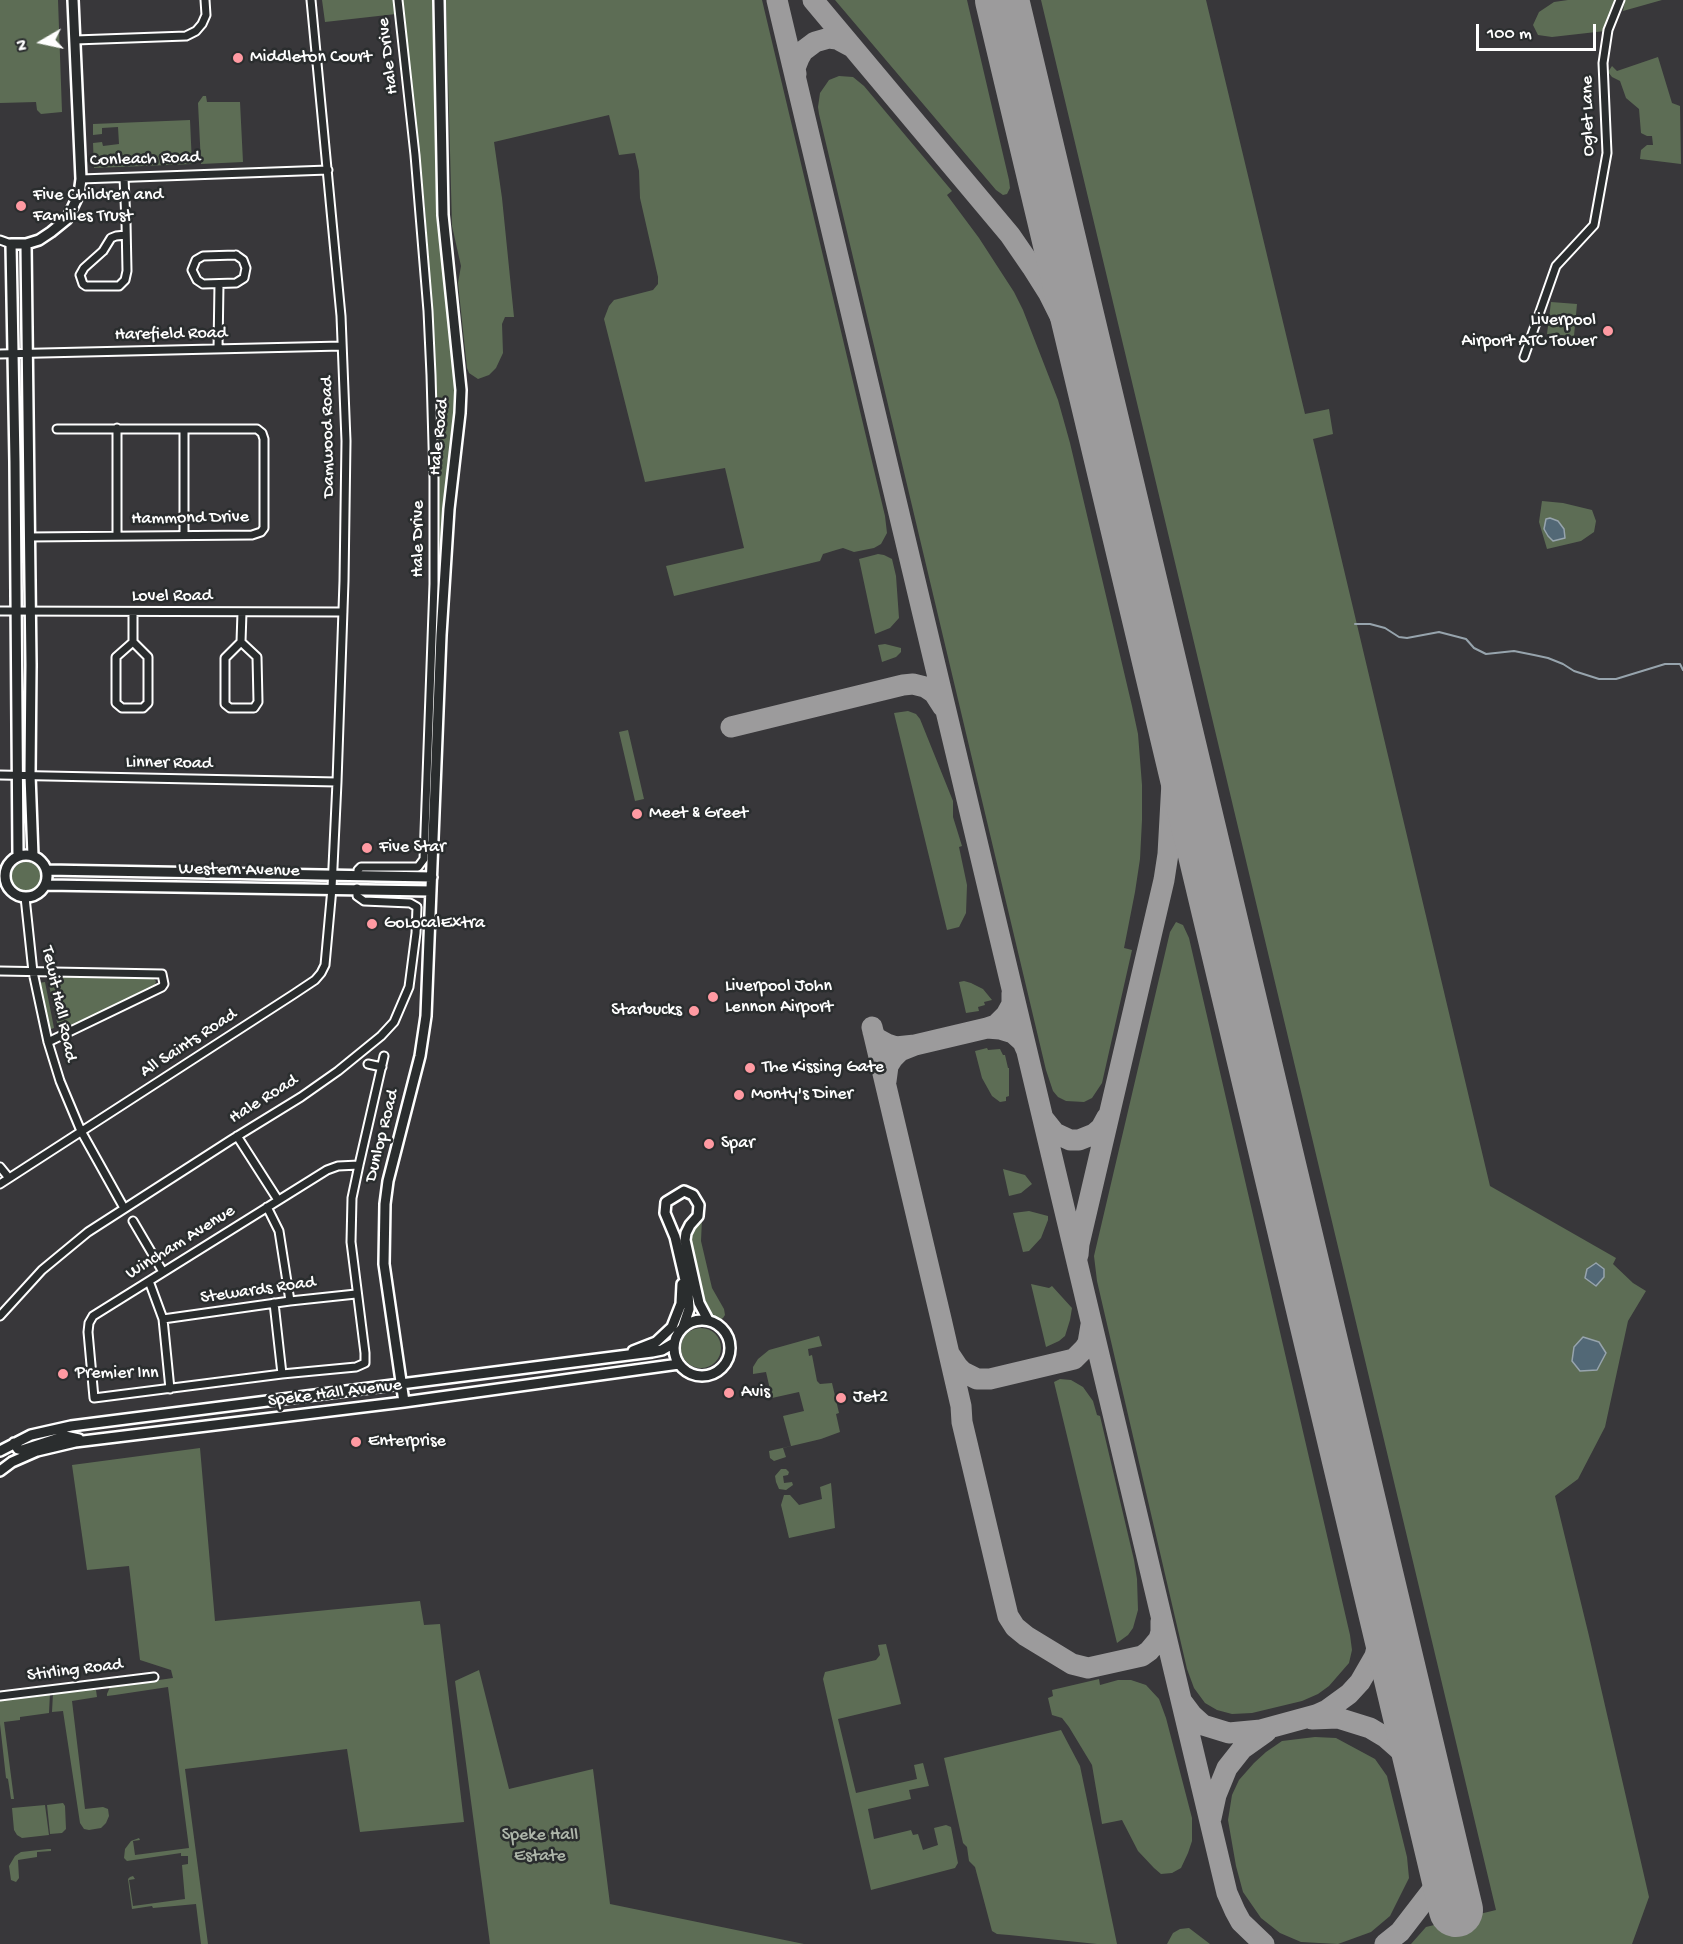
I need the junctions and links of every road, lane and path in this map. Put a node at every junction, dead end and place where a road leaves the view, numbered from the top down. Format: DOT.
graph roads {
  1 [pos="73,0"];
  2 [pos="205,0"];
  3 [pos="311,0"];
  4 [pos="398,0"];
  5 [pos="439,0"];
  6 [pos="1620,0"];
  7 [pos="75,40"];
  8 [pos="328,170"];
  9 [pos="124,178"];
  10 [pos="81,179"];
  11 [pos="126,235"];
  12 [pos="0,240"];
  13 [pos="11,244"];
  14 [pos="26,244"];
  15 [pos="219,284"];
  16 [pos="342,346"];
  17 [pos="218,349"];
  18 [pos="0,354"];
  19 [pos="14,354"];
  20 [pos="27,354"];
  21 [pos="1524,357"];
  22 [pos="117,428"];
  23 [pos="57,429"];
  24 [pos="184,429"];
  25 [pos="117,535"];
  26 [pos="184,535"];
  27 [pos="29,537"];
  28 [pos="0,611"];
  29 [pos="16,611"];
  30 [pos="30,611"];
  31 [pos="242,612"];
  32 [pos="343,612"];
  33 [pos="133,613"];
  34 [pos="133,642"];
  35 [pos="241,642"];
  36 [pos="0,775"];
  37 [pos="18,775"];
  38 [pos="30,775"];
  39 [pos="337,782"];
  40 [pos="429,831"];
  41 [pos="18,856"];
  42 [pos="33,856"];
  43 [pos="3,870"];
  44 [pos="47,870"];
  45 [pos="333,876"];
  46 [pos="358,876"];
  47 [pos="432,877"];
  48 [pos="3,884"];
  49 [pos="46,885"];
  50 [pos="332,888"];
  51 [pos="357,888"];
  52 [pos="431,891"];
  53 [pos="25,897"];
  54 [pos="0,971"];
  55 [pos="33,972"];
  56 [pos="48,1042"];
  57 [pos="384,1056"];
  58 [pos="368,1064"];
  59 [pos="382,1067"];
  60 [pos="81,1131"];
  61 [pos="237,1136"];
  62 [pos="359,1165"];
  63 [pos="0,1167"];
  64 [pos="9,1178"];
  65 [pos="0,1185"];
  66 [pos="278,1200"];
  67 [pos="267,1207"];
  68 [pos="124,1208"];
  69 [pos="134,1221"];
  70 [pos="682,1266"];
  71 [pos="163,1272"];
  72 [pos="149,1281"];
  73 [pos="356,1294"];
  74 [pos="290,1301"];
  75 [pos="274,1303"];
  76 [pos="0,1316"];
  77 [pos="163,1319"];
  78 [pos="708,1320"];
  79 [pos="682,1327"];
  80 [pos="674,1343"];
  81 [pos="602,1359"];
  82 [pos="679,1364"];
  83 [pos="282,1374"];
  84 [pos="402,1384"];
  85 [pos="170,1389"];
  86 [pos="404,1402"];
  87 [pos="84,1441"];
  88 [pos="14,1443"];
  89 [pos="0,1451"];
  90 [pos="0,1471"];
  91 [pos="154,1677"];
  92 [pos="0,1696"];
  1 -- 7 [label="street"];
  2 -- 7 [label="street"];
  3 -- 8 [label="street, Damwood Road"];
  4 -- 40 [label="street, Hale Drive"];
  5 -- 40 [label="street, Hale Road"];
  6 -- 21 [label="street, Oglet Lane"];
  7 -- 10 [label="street"];
  8 -- 9 [label="street, Conleach Road"];
  8 -- 16 [label="street, Damwood Road"];
  9 -- 10 [label="street, Conleach Road"];
  9 -- 11 [label="street"];
  10 -- 14 [label="street, Conleach Road"];
  11 -- 11 [label="street"];
  12 -- 13 [label="street, Conleach Road"];
  13 -- 14 [label="street, Conleach Road"];
  13 -- 19 [label="street"];
  14 -- 20 [label="street"];
  15 -- 15 [label="street"];
  15 -- 17 [label="street"];
  16 -- 17 [label="street, Harefield Road"];
  16 -- 32 [label="street, Damwood Road"];
  17 -- 20 [label="street, Harefield Road"];
  18 -- 19 [label="street, Harefield Road"];
  19 -- 20 [label="street, Harefield Road"];
  19 -- 29 [label="street"];
  20 -- 27 [label="street"];
  22 -- 23 [label="street, Hammond Drive"];
  22 -- 24 [label="street, Hammond Drive"];
  22 -- 25 [label="street"];
  24 -- 26 [label="street"];
  24 -- 26 [label="street, Hammond Drive"];
  25 -- 26 [label="street, Hammond Drive"];
  25 -- 27 [label="street, Hammond Drive"];
  27 -- 30 [label="street"];
  28 -- 29 [label="street, Lovel Road"];
  29 -- 30 [label="street, Lovel Road"];
  29 -- 37 [label="street"];
  30 -- 33 [label="street, Lovel Road"];
  30 -- 38 [label="street"];
  31 -- 32 [label="street, Lovel Road"];
  31 -- 33 [label="street, Lovel Road"];
  31 -- 35 [label="street"];
  32 -- 39 [label="street, Damwood Road"];
  33 -- 34 [label="street"];
  34 -- 34 [label="street"];
  35 -- 35 [label="street"];
  36 -- 37 [label="street, Linner Road"];
  37 -- 38 [label="street, Linner Road"];
  37 -- 41 [label="street"];
  38 -- 39 [label="street, Linner Road"];
  38 -- 42 [label="street"];
  39 -- 45 [label="street, Damwood Road"];
  40 -- 46 [label="street, Hale Drive"];
  40 -- 47 [label="street, Hale Road"];
  41 -- 42 [label="street"];
  41 -- 43 [label="street"];
  42 -- 44 [label="street"];
  43 -- 48 [label="street"];
  44 -- 45 [label="street, Western Avenue"];
  44 -- 49 [label="street"];
  45 -- 46 [label="street, Western Avenue"];
  45 -- 50 [label="street, All Saints Road"];
  46 -- 47 [label="street, Western Avenue"];
  47 -- 52 [label="street, Dunlop Road"];
  48 -- 53 [label="street"];
  49 -- 50 [label="street, Western Avenue"];
  49 -- 53 [label="street"];
  50 -- 51 [label="street, Western Avenue"];
  50 -- 60 [label="street, All Saints Road"];
  51 -- 52 [label="street, Western Avenue"];
  51 -- 61 [label="street, Hale Road"];
  52 -- 84 [label="street, Dunlop Road"];
  53 -- 55 [label="street, Tewit Hall Road"];
  54 -- 55 [label="street"];
  55 -- 56 [label="street, Tewit Hall Road"];
  55 -- 56 [label="street"];
  56 -- 60 [label="street, Tewit Hall Road"];
  57 -- 59 [label="street"];
  58 -- 59 [label="street"];
  59 -- 62 [label="street"];
  60 -- 64 [label="street, All Saints Road"];
  60 -- 68 [label="street, Tewit Hall Road"];
  61 -- 66 [label="street"];
  61 -- 68 [label="street, Hale Road"];
  62 -- 66 [label="street, Wincham Avenue"];
  62 -- 73 [label="street"];
  63 -- 64 [label="street"];
  64 -- 65 [label="street, All Saints Road"];
  66 -- 67 [label="street, Wincham Avenue"];
  67 -- 71 [label="street, Wincham Avenue"];
  67 -- 74 [label="street"];
  68 -- 76 [label="street, Hale Road"];
  69 -- 71 [label="street"];
  70 -- 78 [label="street"];
  70 -- 79 [label="street"];
  70 -- 81 [label="street"];
  71 -- 72 [label="street, Wincham Avenue"];
  72 -- 77 [label="street"];
  72 -- 85 [label="street, Wincham Avenue"];
  73 -- 74 [label="street, Stewards Road"];
  73 -- 83 [label="street"];
  74 -- 75 [label="street, Stewards Road"];
  75 -- 77 [label="street, Stewards Road"];
  75 -- 83 [label="street"];
  77 -- 85 [label="street"];
  78 -- 79 [label="street"];
  78 -- 82 [label="street"];
  79 -- 80 [label="street"];
  80 -- 81 [label="street, Speke Hall Avenue"];
  80 -- 82 [label="street"];
  81 -- 84 [label="street, Speke Hall Avenue"];
  82 -- 86 [label="street, Speke Hall Avenue"];
  83 -- 85 [label="street"];
  84 -- 86 [label="street, Dunlop Road"];
  84 -- 88 [label="street, Speke Hall Avenue"];
  86 -- 87 [label="street, Speke Hall Avenue"];
  87 -- 88 [label="street"];
  87 -- 90 [label="street, Speke Hall Avenue"];
  88 -- 89 [label="street, Speke Hall Avenue"];
  91 -- 92 [label="street, Stirling Road"];
}
